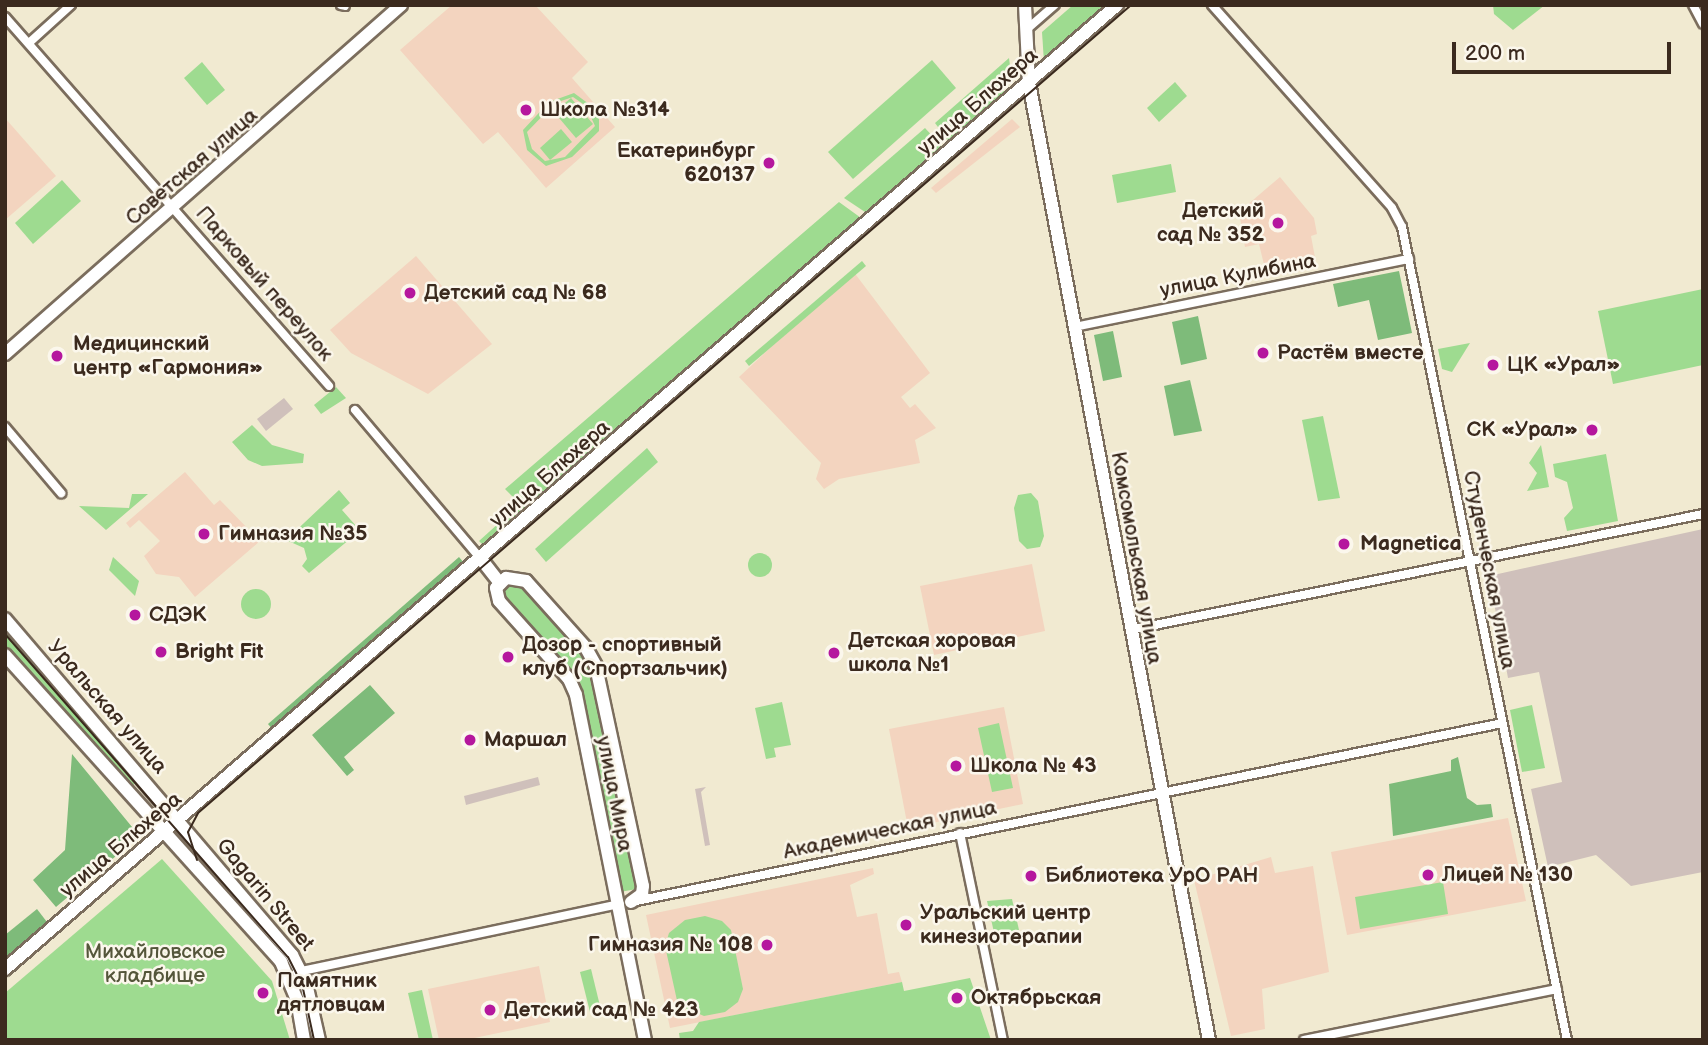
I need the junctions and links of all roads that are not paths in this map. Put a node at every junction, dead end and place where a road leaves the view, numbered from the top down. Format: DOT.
graph roads {
  1 [pos="71,5"];
  2 [pos="401,5"];
  3 [pos="1025,5"];
  4 [pos="1055,5"];
  5 [pos="1117,5"];
  6 [pos="1212,5"];
  7 [pos="1693,5"];
  8 [pos="5,17"];
  9 [pos="1703,24"];
  10 [pos="1026,30"];
  11 [pos="30,42"];
  12 [pos="1029,83"];
  13 [pos="175,208"];
  14 [pos="1409,259"];
  15 [pos="1074,327"];
  16 [pos="5,354"];
  17 [pos="329,386"];
  18 [pos="355,410"];
  19 [pos="5,427"];
  20 [pos="61,493"];
  21 [pos="1703,514"];
  22 [pos="481,559"];
  23 [pos="1471,562"];
  24 [pos="500,583"];
  25 [pos="5,619"];
  26 [pos="1130,630"];
  27 [pos="5,655"];
  28 [pos="1502,723"];
  29 [pos="1159,792"];
  30 [pos="180,821"];
  31 [pos="960,833"];
  32 [pos="164,834"];
  33 [pos="631,902"];
  34 [pos="616,905"];
  35 [pos="5,969"];
  36 [pos="302,970"];
  37 [pos="288,975"];
  38 [pos="1556,989"];
  39 [pos="304,1040"];
  40 [pos="319,1040"];
  41 [pos="645,1040"];
  42 [pos="1003,1040"];
  43 [pos="1209,1040"];
  44 [pos="1304,1040"];
  45 [pos="1567,1040"];
  1 -- 11 [label="street"];
  2 -- 13 [label="main road, Советская улица"];
  3 -- 10 [label="main road, Комсомольская улица"];
  4 -- 10 [label="street"];
  5 -- 12 [label="main road, улица Блюхера"];
  6 -- 14 [label="street, Студенческая улица"];
  7 -- 9 [label="street"];
  8 -- 11 [label="street, Парковый переулок"];
  10 -- 12 [label="main road, Комсомольская улица"];
  11 -- 13 [label="street, Парковый переулок"];
  12 -- 15 [label="main road, Комсомольская улица"];
  12 -- 22 [label="main road, улица Блюхера"];
  13 -- 16 [label="main road, Советская улица"];
  13 -- 17 [label="street, Парковый переулок"];
  14 -- 15 [label="street, улица Кулибина"];
  14 -- 23 [label="street, Студенческая улица"];
  15 -- 26 [label="main road, Комсомольская улица"];
  18 -- 22 [label="street"];
  19 -- 20 [label="street"];
  21 -- 23 [label="street"];
  22 -- 24 [label="main road, улица Мира"];
  22 -- 30 [label="main road, улица Блюхера"];
  23 -- 26 [label="street"];
  23 -- 28 [label="street, Студенческая улица"];
  24 -- 33 [label="main road, улица Мира"];
  24 -- 34 [label="main road, улица Мира"];
  25 -- 30 [label="main road, Уральская улица"];
  26 -- 29 [label="main road, Комсомольская улица"];
  27 -- 32 [label="main road, Уральская улица"];
  28 -- 29 [label="street, Академическая улица"];
  28 -- 38 [label="street, Студенческая улица"];
  29 -- 31 [label="street, Академическая улица"];
  29 -- 43 [label="main road, Комсомольская улица"];
  30 -- 32 [label="main road, улица Блюхера"];
  30 -- 36 [label="main road, Gagarin Street"];
  31 -- 33 [label="street, Академическая улица"];
  31 -- 42 [label="street"];
  32 -- 35 [label="main road, улица Блюхера"];
  32 -- 37 [label="main road, Gagarin Street"];
  33 -- 34 [label="street, Академическая улица"];
  34 -- 36 [label="street, Академическая улица"];
  34 -- 41 [label="main road, улица Мира"];
  36 -- 37 [label="street, Академическая улица"];
  36 -- 40 [label="main road, Gagarin Street"];
  37 -- 39 [label="main road, Gagarin Street"];
  38 -- 44 [label="street"];
  38 -- 45 [label="street, Студенческая улица"];
}
